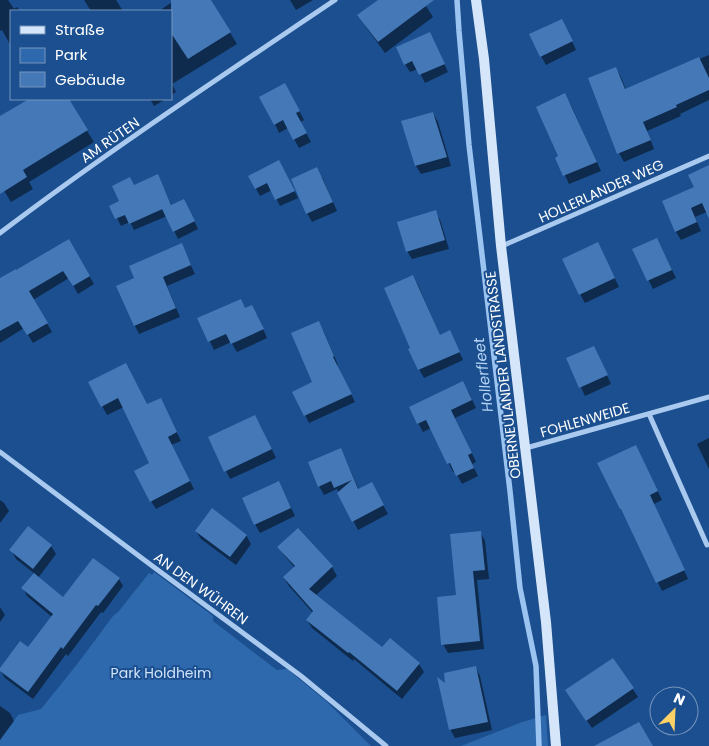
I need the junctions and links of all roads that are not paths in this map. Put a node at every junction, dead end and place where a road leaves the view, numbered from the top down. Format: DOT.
graph roads {
  1 [pos="334,0"];
  2 [pos="476,0"];
  3 [pos="709,156"];
  4 [pos="0,233"];
  5 [pos="501,246"];
  6 [pos="709,397"];
  7 [pos="649,414"];
  8 [pos="526,448"];
  9 [pos="0,452"];
  10 [pos="708,545"];
  11 [pos="386,746"];
  12 [pos="556,746"];
  1 -- 4 [label="street, AM RÜTEN"];
  2 -- 5 [label="street, OBERNEULANDER LANDSTRASSE"];
  3 -- 5 [label="street, HOLLERLANDER WEG"];
  5 -- 8 [label="street, OBERNEULANDER LANDSTRASSE"];
  6 -- 7 [label="street, FOHLENWEIDE"];
  7 -- 8 [label="street, FOHLENWEIDE"];
  7 -- 10 [label="street, FOHLENWEIDE"];
  8 -- 12 [label="street, OBERNEULANDER LANDSTRASSE"];
  9 -- 11 [label="street, AN DEN WÜHREN"];
}
